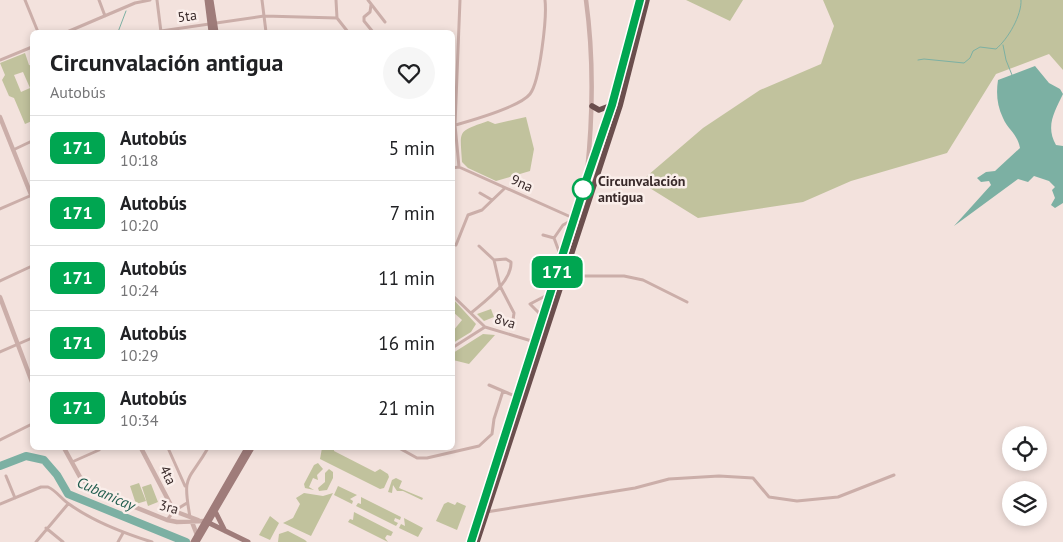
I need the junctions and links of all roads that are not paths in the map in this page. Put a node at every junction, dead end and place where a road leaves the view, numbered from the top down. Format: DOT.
graph roads {
  1 [pos="25,0"];
  2 [pos="99,0"];
  3 [pos="150,0"];
  4 [pos="157,0"];
  5 [pos="207,0"];
  6 [pos="211,0"];
  7 [pos="262,0"];
  8 [pos="336,0"];
  9 [pos="368,0"];
  10 [pos="460,0"];
  11 [pos="545,0"];
  12 [pos="586,0"];
  13 [pos="640,0"];
  14 [pos="647,0"];
  15 [pos="371,5"];
  16 [pos="376,11"];
  17 [pos="370,12"];
  18 [pos="105,16"];
  19 [pos="264,16"];
  20 [pos="336,18"];
  21 [pos="385,22"];
  22 [pos="212,24"];
  23 [pos="37,30"];
  24 [pos="73,30"];
  25 [pos="161,30"];
  26 [pos="174,30"];
  27 [pos="211,30"];
  28 [pos="215,30"];
  29 [pos="266,30"];
  30 [pos="346,30"];
  31 [pos="371,30"];
  32 [pos="30,48"];
  33 [pos="0,60"];
  34 [pos="455,104"];
  35 [pos="612,105"];
  36 [pos="592,106"];
  37 [pos="0,117"];
  38 [pos="455,125"];
  39 [pos="3,131"];
  40 [pos="455,133"];
  41 [pos="30,142"];
  42 [pos="13,150"];
  43 [pos="459,167"];
  44 [pos="455,168"];
  45 [pos="587,178"];
  46 [pos="505,188"];
  47 [pos="30,191"];
  48 [pos="480,193"];
  49 [pos="30,197"];
  50 [pos="492,200"];
  51 [pos="0,209"];
  52 [pos="574,219"];
  53 [pos="582,222"];
  54 [pos="543,235"];
  55 [pos="554,238"];
  56 [pos="455,245"];
  57 [pos="479,246"];
  58 [pos="562,258"];
  59 [pos="494,260"];
  60 [pos="546,262"];
  61 [pos="30,267"];
  62 [pos="564,276"];
  63 [pos="0,281"];
  64 [pos="500,286"];
  65 [pos="550,293"];
  66 [pos="0,296"];
  67 [pos="455,298"];
  68 [pos="687,302"];
  69 [pos="471,314"];
  70 [pos="543,317"];
  71 [pos="513,320"];
  72 [pos="485,327"];
  73 [pos="30,339"];
  74 [pos="535,342"];
  75 [pos="19,344"];
  76 [pos="455,346"];
  77 [pos="0,352"];
  78 [pos="30,376"];
  79 [pos="489,386"];
  80 [pos="503,391"];
  81 [pos="518,397"];
  82 [pos="512,423"];
  83 [pos="30,425"];
  84 [pos="0,440"];
  85 [pos="65,450"];
  86 [pos="96,450"];
  87 [pos="142,450"];
  88 [pos="169,450"];
  89 [pos="207,450"];
  90 [pos="246,450"];
  91 [pos="251,450"];
  92 [pos="403,450"];
  93 [pos="72,462"];
  94 [pos="894,475"];
  95 [pos="6,476"];
  96 [pos="185,487"];
  97 [pos="15,498"];
  98 [pos="188,503"];
  99 [pos="0,504"];
  100 [pos="68,504"];
  101 [pos="215,510"];
  102 [pos="174,511"];
  103 [pos="487,512"];
  104 [pos="480,513"];
  105 [pos="191,519"];
  106 [pos="168,520"];
  107 [pos="206,522"];
  108 [pos="46,528"];
  109 [pos="226,531"];
  110 [pos="123,533"];
  111 [pos="197,539"];
  112 [pos="36,542"];
  113 [pos="63,542"];
  114 [pos="118,542"];
  115 [pos="152,542"];
  116 [pos="248,542"];
  117 [pos="471,542"];
  118 [pos="477,542"];
  1 -- 23 [label="street"];
  2 -- 18 [label="street"];
  3 -- 18 [label="street"];
  4 -- 25 [label="street"];
  5 -- 22 [label="main road"];
  6 -- 22 [label="main road"];
  7 -- 19 [label="street"];
  8 -- 20 [label="street"];
  9 -- 15 [label="street"];
  10 -- 34 [label="street"];
  11 -- 38 [label="street"];
  12 -- 36 [label="street"];
  13 -- 35 [label="highway"];
  14 -- 53 [label="highway"];
  15 -- 16 [label="street"];
  15 -- 17 [label="street"];
  16 -- 17 [label="street"];
  16 -- 21 [label="street"];
  17 -- 31 [label="street"];
  18 -- 24 [label="street"];
  19 -- 20 [label="street, 5ta"];
  19 -- 22 [label="street, 5ta"];
  19 -- 29 [label="street"];
  20 -- 30 [label="street"];
  22 -- 26 [label="street, 5ta"];
  22 -- 27 [label="main road"];
  22 -- 28 [label="main road"];
  32 -- 33 [label="street"];
  35 -- 36 [label="highway"];
  35 -- 45 [label="highway"];
  36 -- 45 [label="street"];
  37 -- 39 [label="street"];
  39 -- 42 [label="street"];
  40 -- 43 [label="street"];
  41 -- 42 [label="street"];
  42 -- 47 [label="street"];
  43 -- 44 [label="street"];
  43 -- 46 [label="street, 9na"];
  45 -- 52 [label="highway"];
  46 -- 50 [label="street"];
  46 -- 52 [label="street, 9na"];
  48 -- 50 [label="street"];
  49 -- 51 [label="street"];
  50 -- 56 [label="street"];
  52 -- 53 [label="street, 9na"];
  52 -- 55 [label="street"];
  52 -- 58 [label="highway"];
  53 -- 62 [label="highway"];
  54 -- 55 [label="street"];
  55 -- 58 [label="street"];
  57 -- 59 [label="street"];
  58 -- 65 [label="highway"];
  59 -- 64 [label="street"];
  59 -- 64 [label="street"];
  60 -- 65 [label="street"];
  61 -- 63 [label="street"];
  62 -- 68 [label="street"];
  62 -- 82 [label="highway"];
  64 -- 69 [label="street"];
  64 -- 71 [label="street"];
  65 -- 70 [label="highway"];
  65 -- 70 [label="street"];
  66 -- 75 [label="street"];
  67 -- 69 [label="street, 8va"];
  69 -- 72 [label="street, 8va"];
  70 -- 74 [label="highway"];
  72 -- 74 [label="street, 8va"];
  72 -- 76 [label="street"];
  73 -- 75 [label="street"];
  74 -- 81 [label="highway"];
  75 -- 77 [label="street"];
  75 -- 78 [label="street"];
  79 -- 80 [label="street"];
  80 -- 81 [label="street"];
  80 -- 92 [label="street"];
  81 -- 82 [label="highway"];
  82 -- 103 [label="highway"];
  82 -- 104 [label="highway"];
  83 -- 84 [label="street"];
  85 -- 93 [label="street, 3ra"];
  86 -- 93 [label="street"];
  87 -- 102 [label="street, 4ta"];
  88 -- 96 [label="street"];
  89 -- 96 [label="street"];
  90 -- 107 [label="main road"];
  91 -- 101 [label="main road"];
  93 -- 106 [label="street, 3ra"];
  94 -- 103 [label="street"];
  95 -- 97 [label="street"];
  96 -- 98 [label="street"];
  97 -- 99 [label="street"];
  97 -- 100 [label="street"];
  98 -- 102 [label="street"];
  98 -- 105 [label="street"];
  100 -- 108 [label="street"];
  100 -- 110 [label="street"];
  101 -- 107 [label="main road"];
  101 -- 109 [label="main road"];
  102 -- 105 [label="street"];
  102 -- 106 [label="street"];
  103 -- 104 [label="street"];
  103 -- 118 [label="highway"];
  104 -- 117 [label="highway"];
  105 -- 106 [label="street, 3ra"];
  105 -- 107 [label="street"];
  105 -- 111 [label="street"];
  107 -- 109 [label="main road"];
  107 -- 111 [label="main road"];
  108 -- 112 [label="street"];
  108 -- 113 [label="street"];
  109 -- 111 [label="main road"];
  109 -- 116 [label="main road"];
  110 -- 114 [label="street"];
  110 -- 115 [label="street"];
}
